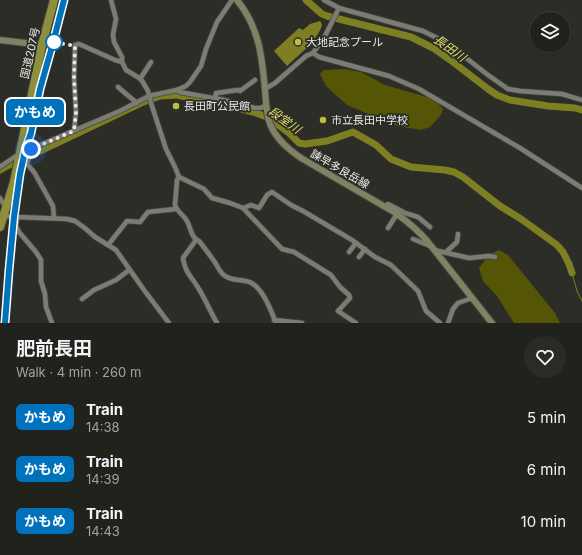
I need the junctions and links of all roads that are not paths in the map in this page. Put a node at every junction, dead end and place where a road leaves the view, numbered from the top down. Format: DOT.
graph roads {
  1 [pos="54,0"];
  2 [pos="111,0"];
  3 [pos="232,0"];
  4 [pos="237,0"];
  5 [pos="324,0"];
  6 [pos="337,0"];
  7 [pos="337,8"];
  8 [pos="0,40"];
  9 [pos="46,45"];
  10 [pos="57,47"];
  11 [pos="313,53"];
  12 [pos="122,62"];
  13 [pos="151,62"];
  14 [pos="140,79"];
  15 [pos="255,80"];
  16 [pos="118,88"];
  17 [pos="265,89"];
  18 [pos="177,90"];
  19 [pos="149,96"];
  20 [pos="215,98"];
  21 [pos="582,100"];
  22 [pos="136,103"];
  23 [pos="266,108"];
  24 [pos="74,131"];
  25 [pos="31,149"];
  26 [pos="19,155"];
  27 [pos="0,167"];
  28 [pos="179,177"];
  29 [pos="582,188"];
  30 [pos="2,202"];
  31 [pos="385,207"];
  32 [pos="176,208"];
  33 [pos="243,208"];
  34 [pos="397,214"];
  35 [pos="4,216"];
  36 [pos="17,217"];
  37 [pos="54,218"];
  38 [pos="0,227"];
  39 [pos="430,227"];
  40 [pos="388,228"];
  41 [pos="458,234"];
  42 [pos="413,239"];
  43 [pos="196,240"];
  44 [pos="356,243"];
  45 [pos="108,245"];
  46 [pos="433,248"];
  47 [pos="365,249"];
  48 [pos="349,252"];
  49 [pos="446,252"];
  50 [pos="495,256"];
  51 [pos="359,257"];
  52 [pos="129,270"];
  53 [pos="472,298"];
  54 [pos="82,299"];
  55 [pos="275,321"];
  56 [pos="52,323"];
  57 [pos="169,323"];
  58 [pos="216,323"];
  59 [pos="302,323"];
  60 [pos="356,323"];
  61 [pos="440,323"];
  62 [pos="448,323"];
  63 [pos="492,323"];
  1 -- 9 [label="highway, 国道207号"];
  2 -- 12 [label="street"];
  3 -- 18 [label="street"];
  4 -- 17 [label="main road, 諫早多良岳線"];
  5 -- 7 [label="street"];
  6 -- 7 [label="street"];
  7 -- 11 [label="street"];
  7 -- 21 [label="street"];
  8 -- 9 [label="main road"];
  9 -- 10 [label="street"];
  9 -- 26 [label="highway, 国道207号"];
  11 -- 17 [label="street"];
  11 -- 29 [label="street"];
  12 -- 14 [label="street"];
  12 -- 24 [label="street"];
  13 -- 14 [label="street"];
  14 -- 19 [label="street"];
  15 -- 20 [label="street"];
  16 -- 22 [label="street"];
  17 -- 23 [label="main road, 諫早多良岳線"];
  18 -- 19 [label="street"];
  18 -- 20 [label="street"];
  19 -- 22 [label="street"];
  19 -- 28 [label="street"];
  20 -- 23 [label="street"];
  22 -- 24 [label="street"];
  23 -- 31 [label="main road, 諫早多良岳線"];
  24 -- 25 [label="street"];
  25 -- 26 [label="street"];
  25 -- 37 [label="street"];
  26 -- 27 [label="street"];
  26 -- 30 [label="highway, 国道207号"];
  28 -- 32 [label="street"];
  28 -- 33 [label="street"];
  30 -- 35 [label="highway, 国道207号"];
  31 -- 34 [label="main road, 諫早多良岳線"];
  31 -- 39 [label="street"];
  32 -- 43 [label="street"];
  32 -- 45 [label="street"];
  33 -- 44 [label="street"];
  33 -- 60 [label="street"];
  34 -- 40 [label="street"];
  34 -- 46 [label="main road, 諫早多良岳線"];
  35 -- 36 [label="street"];
  35 -- 38 [label="highway, 国道207号"];
  36 -- 37 [label="street"];
  36 -- 56 [label="street"];
  37 -- 45 [label="street"];
  41 -- 49 [label="street"];
  42 -- 46 [label="street"];
  43 -- 55 [label="street"];
  43 -- 58 [label="street"];
  44 -- 47 [label="street"];
  44 -- 48 [label="street"];
  45 -- 52 [label="street"];
  46 -- 49 [label="street"];
  46 -- 53 [label="main road, 諫早多良岳線"];
  47 -- 51 [label="street"];
  47 -- 61 [label="street"];
  49 -- 50 [label="street"];
  52 -- 54 [label="street"];
  52 -- 57 [label="street"];
  53 -- 62 [label="street"];
  53 -- 63 [label="main road, 諫早多良岳線"];
  55 -- 59 [label="street"];
}
